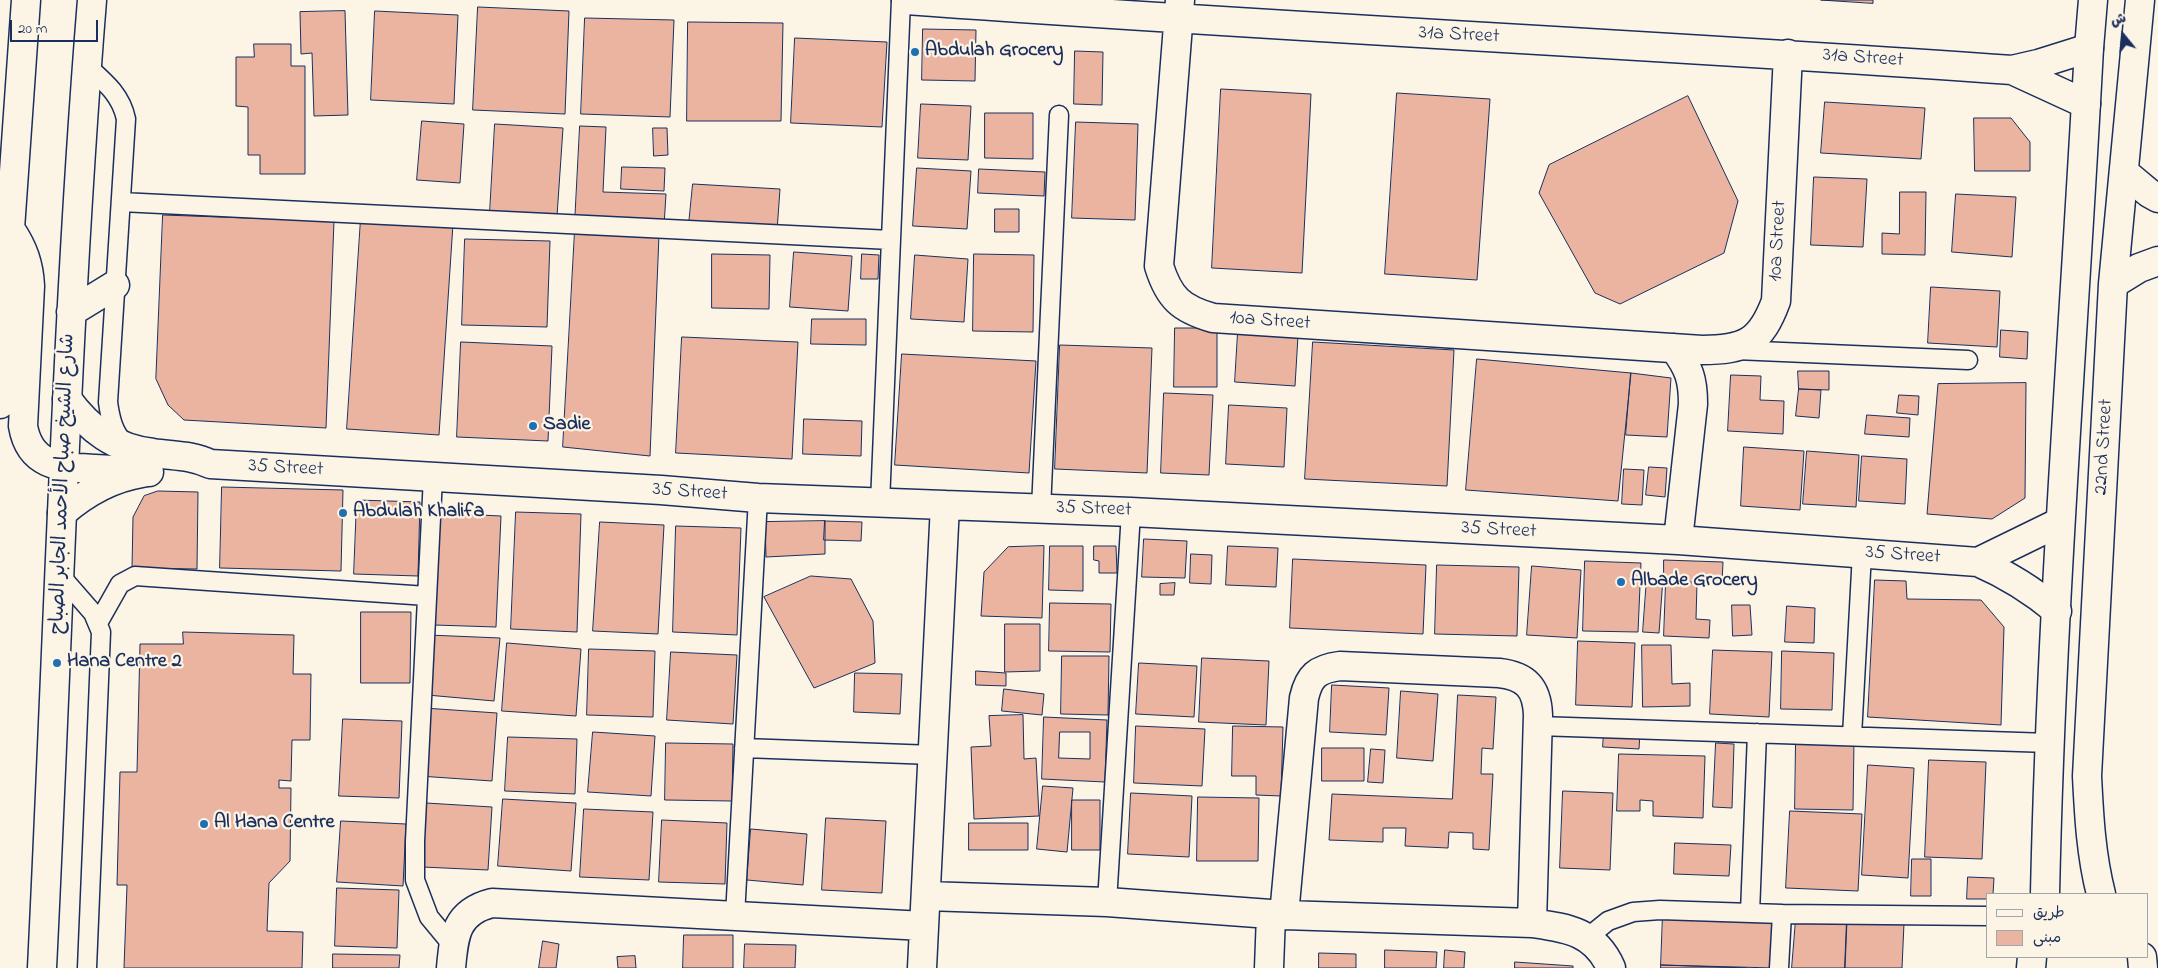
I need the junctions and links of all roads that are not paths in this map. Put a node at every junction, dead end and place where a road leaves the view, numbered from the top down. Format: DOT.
graph roads {
  1 [pos="26,0"];
  2 [pos="901,0"];
  3 [pos="906,0"];
  4 [pos="2093,0"];
  5 [pos="2140,0"];
  6 [pos="93,1"];
  7 [pos="1179,10"];
  8 [pos="2089,48"];
  9 [pos="1788,54"];
  10 [pos="87,66"];
  11 [pos="2012,70"];
  12 [pos="2086,104"];
  13 [pos="1059,115"];
  14 [pos="2124,172"];
  15 [pos="2158,198"];
  16 [pos="120,202"];
  17 [pos="10,229"];
  18 [pos="891,240"];
  19 [pos="2158,261"];
  20 [pos="2113,284"];
  21 [pos="115,285"];
  22 [pos="71,312"];
  23 [pos="1674,348"];
  24 [pos="1728,350"];
  25 [pos="1968,360"];
  26 [pos="67,399"];
  27 [pos="0,404"];
  28 [pos="131,449"];
  29 [pos="210,464"];
  30 [pos="64,467"];
  31 [pos="149,472"];
  32 [pos="433,477"];
  33 [pos="758,498"];
  34 [pos="880,502"];
  35 [pos="945,505"];
  36 [pos="1041,509"];
  37 [pos="1131,512"];
  38 [pos="62,513"];
  39 [pos="2060,522"];
  40 [pos="1678,540"];
  41 [pos="1862,553"];
  42 [pos="1978,562"];
  43 [pos="60,574"];
  44 [pos="428,596"];
  45 [pos="2057,611"];
  46 [pos="98,622"];
  47 [pos="1538,726"];
  48 [pos="1757,733"];
  49 [pos="1852,736"];
  50 [pos="2049,743"];
  51 [pos="744,748"];
  52 [pos="933,755"];
  53 [pos="2046,893"];
  54 [pos="2101,893"];
  55 [pos="926,896"];
  56 [pos="1107,902"];
  57 [pos="1750,913"];
  58 [pos="1782,914"];
  59 [pos="1278,915"];
  60 [pos="735,916"];
  61 [pos="1986,916"];
  62 [pos="1532,923"];
  63 [pos="924,926"];
  64 [pos="1587,938"];
  65 [pos="452,957"];
  66 [pos="42,968"];
  67 [pos="87,968"];
  68 [pos="922,968"];
  69 [pos="1269,968"];
  70 [pos="1611,968"];
  71 [pos="1779,968"];
  1 -- 17 [label="street"];
  2 -- 18 [label="lane"];
  3 -- 7 [label="street, 31a Street"];
  4 -- 8 [label="street, 22nd Street"];
  5 -- 14 [label="street, 22nd Street"];
  6 -- 10 [label="street, شارع الشيخ صباح الأحمد الجابر الصباح"];
  7 -- 9 [label="street, 31a Street"];
  7 -- 23 [label="street, 10a Street"];
  8 -- 11 [label="street, 31a Street"];
  8 -- 12 [label="street, 22nd Street"];
  9 -- 11 [label="street, 31a Street"];
  9 -- 24 [label="street, 10a Street"];
  10 -- 16 [label="lane"];
  10 -- 22 [label="street, شارع الشيخ صباح الأحمد الجابر الصباح"];
  11 -- 12 [label="street, 31a Street"];
  12 -- 39 [label="street, 22nd Street"];
  13 -- 36 [label="lane"];
  14 -- 15 [label="street"];
  14 -- 20 [label="street, 22nd Street"];
  16 -- 18 [label="lane"];
  16 -- 21 [label="lane"];
  17 -- 27 [label="street"];
  17 -- 30 [label="street"];
  18 -- 34 [label="lane"];
  19 -- 20 [label="street"];
  20 -- 54 [label="street, 22nd Street"];
  21 -- 22 [label="street"];
  21 -- 28 [label="lane"];
  22 -- 26 [label="street, شارع الشيخ صباح الأحمد الجابر الصباح"];
  23 -- 24 [label="street, 10a Street"];
  23 -- 40 [label="street"];
  24 -- 25 [label="lane"];
  26 -- 28 [label="street, 35 Street"];
  26 -- 30 [label="street, شارع الشيخ صباح الأحمد الجابر الصباح"];
  28 -- 29 [label="street, 35 Street"];
  29 -- 31 [label="street, 35 Street"];
  29 -- 32 [label="street, 35 Street"];
  30 -- 31 [label="street"];
  30 -- 38 [label="street, شارع الشيخ صباح الأحمد الجابر الصباح"];
  31 -- 38 [label="street, 35 Street"];
  32 -- 33 [label="street, 35 Street"];
  32 -- 44 [label="lane"];
  33 -- 34 [label="street, 35 Street"];
  33 -- 51 [label="lane"];
  34 -- 35 [label="street, 35 Street"];
  35 -- 36 [label="street, 35 Street"];
  35 -- 52 [label="street"];
  36 -- 37 [label="street, 35 Street"];
  37 -- 40 [label="street, 35 Street"];
  37 -- 56 [label="lane"];
  38 -- 43 [label="street, شارع الشيخ صباح الأحمد الجابر الصباح"];
  39 -- 42 [label="street"];
  39 -- 45 [label="street, 22nd Street"];
  40 -- 41 [label="street, 35 Street"];
  41 -- 42 [label="street, 35 Street"];
  41 -- 49 [label="lane"];
  42 -- 45 [label="street, 35 Street"];
  43 -- 46 [label="lane"];
  43 -- 66 [label="street, شارع الشيخ صباح الأحمد الجابر الصباح"];
  44 -- 46 [label="lane"];
  44 -- 65 [label="lane"];
  45 -- 50 [label="street, 22nd Street"];
  46 -- 67 [label="lane"];
  47 -- 48 [label="lane"];
  47 -- 59 [label="street"];
  47 -- 62 [label="street"];
  48 -- 49 [label="lane"];
  48 -- 57 [label="lane"];
  49 -- 50 [label="lane"];
  50 -- 53 [label="street, 22nd Street"];
  51 -- 52 [label="lane"];
  51 -- 60 [label="lane"];
  52 -- 55 [label="street"];
  55 -- 56 [label="street"];
  55 -- 63 [label="street"];
  56 -- 59 [label="street"];
  57 -- 58 [label="lane"];
  57 -- 64 [label="lane"];
  58 -- 61 [label="lane"];
  58 -- 71 [label="lane"];
  59 -- 62 [label="street"];
  59 -- 69 [label="street"];
  60 -- 63 [label="street"];
  60 -- 65 [label="street"];
  62 -- 64 [label="street"];
  63 -- 68 [label="street"];
  64 -- 70 [label="street"];
}
